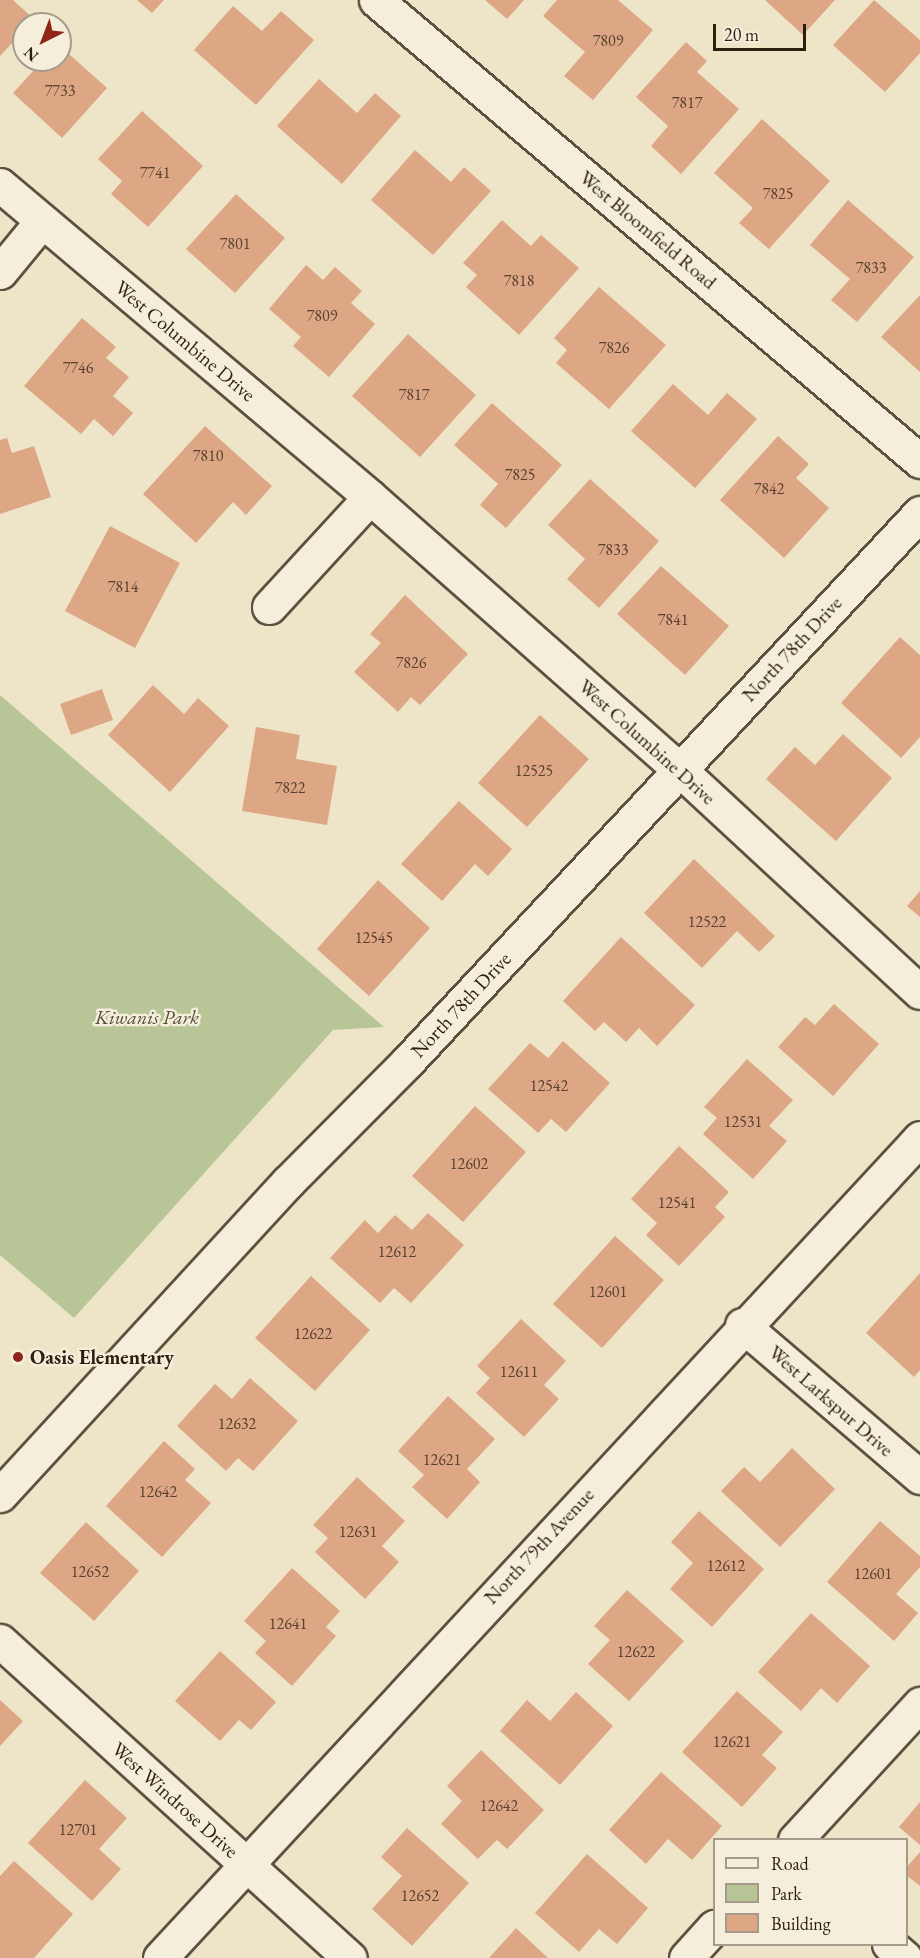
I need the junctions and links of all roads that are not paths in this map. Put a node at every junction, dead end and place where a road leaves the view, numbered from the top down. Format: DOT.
graph roads {
  1 [pos="376,0"];
  2 [pos="0,185"];
  3 [pos="42,221"];
  4 [pos="0,272"];
  5 [pos="920,461"];
  6 [pos="370,497"];
  7 [pos="920,513"];
  8 [pos="269,607"];
  9 [pos="679,769"];
  10 [pos="920,992"];
  11 [pos="920,1138"];
  12 [pos="742,1325"];
  13 [pos="920,1478"];
  14 [pos="0,1495"];
  15 [pos="0,1641"];
  16 [pos="920,1704"];
  17 [pos="796,1838"];
  18 [pos="246,1864"];
  19 [pos="713,1928"];
  20 [pos="891,1946"];
  21 [pos="160,1958"];
  22 [pos="350,1958"];
  23 [pos="686,1958"];
  24 [pos="905,1958"];
  1 -- 5 [label="street, West Bloomfield Road"];
  2 -- 3 [label="street, West Columbine Drive"];
  3 -- 4 [label="street"];
  3 -- 6 [label="street, West Columbine Drive"];
  6 -- 8 [label="street"];
  6 -- 9 [label="street, West Columbine Drive"];
  7 -- 9 [label="street, North 78th Drive"];
  9 -- 10 [label="street, West Columbine Drive"];
  9 -- 14 [label="street, North 78th Drive"];
  11 -- 12 [label="street, North 79th Avenue"];
  12 -- 13 [label="street, West Larkspur Drive"];
  12 -- 18 [label="street, North 79th Avenue"];
  15 -- 18 [label="street, West Windrose Drive"];
  16 -- 17 [label="street"];
  18 -- 21 [label="street, North 79th Avenue"];
  18 -- 22 [label="street, West Windrose Drive"];
  19 -- 23 [label="street"];
  20 -- 24 [label="street"];
}
